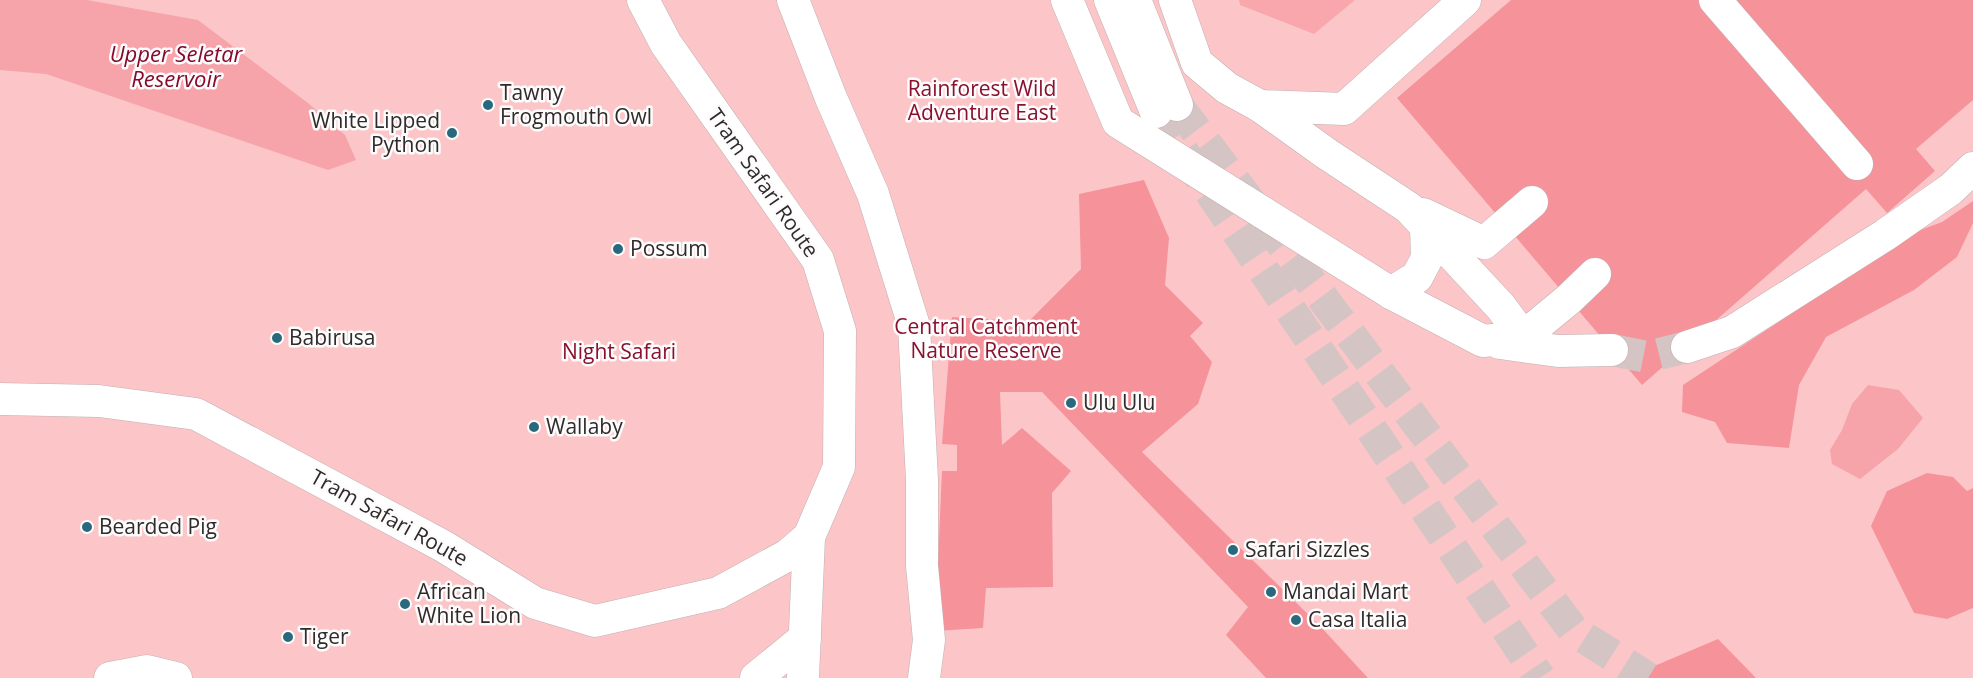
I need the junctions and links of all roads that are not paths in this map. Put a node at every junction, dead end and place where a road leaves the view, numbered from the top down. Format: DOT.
graph roads {
  1 [pos="643,0"];
  2 [pos="793,0"];
  3 [pos="1067,0"];
  4 [pos="1110,0"];
  5 [pos="1135,0"];
  6 [pos="1175,0"];
  7 [pos="1465,0"];
  8 [pos="1715,0"];
  9 [pos="1260,106"];
  10 [pos="1857,164"];
  11 [pos="1973,168"];
  12 [pos="1532,202"];
  13 [pos="1418,217"];
  14 [pos="1595,274"];
  15 [pos="1391,293"];
  16 [pos="1523,337"];
  17 [pos="1483,341"];
  18 [pos="1687,347"];
  19 [pos="1612,351"];
  20 [pos="0,399"];
  21 [pos="809,537"];
  22 [pos="805,638"];
  23 [pos="110,678"];
  24 [pos="176,678"];
  25 [pos="756,678"];
  26 [pos="803,678"];
  27 [pos="924,678"];
  1 -- 21 [label="street, Tram Safari Route"];
  2 -- 27 [label="street"];
  3 -- 15 [label="street"];
  4 -- 5 [label="street"];
  6 -- 9 [label="street"];
  7 -- 9 [label="street"];
  8 -- 10 [label="street"];
  9 -- 13 [label="street"];
  11 -- 18 [label="street"];
  12 -- 13 [label="street"];
  13 -- 15 [label="street"];
  13 -- 16 [label="street"];
  14 -- 16 [label="street"];
  15 -- 17 [label="street"];
  16 -- 17 [label="street"];
  17 -- 19 [label="street"];
  20 -- 21 [label="street, Tram Safari Route"];
  21 -- 22 [label="street"];
  22 -- 25 [label="street"];
  22 -- 26 [label="street"];
  23 -- 24 [label="street"];
}
